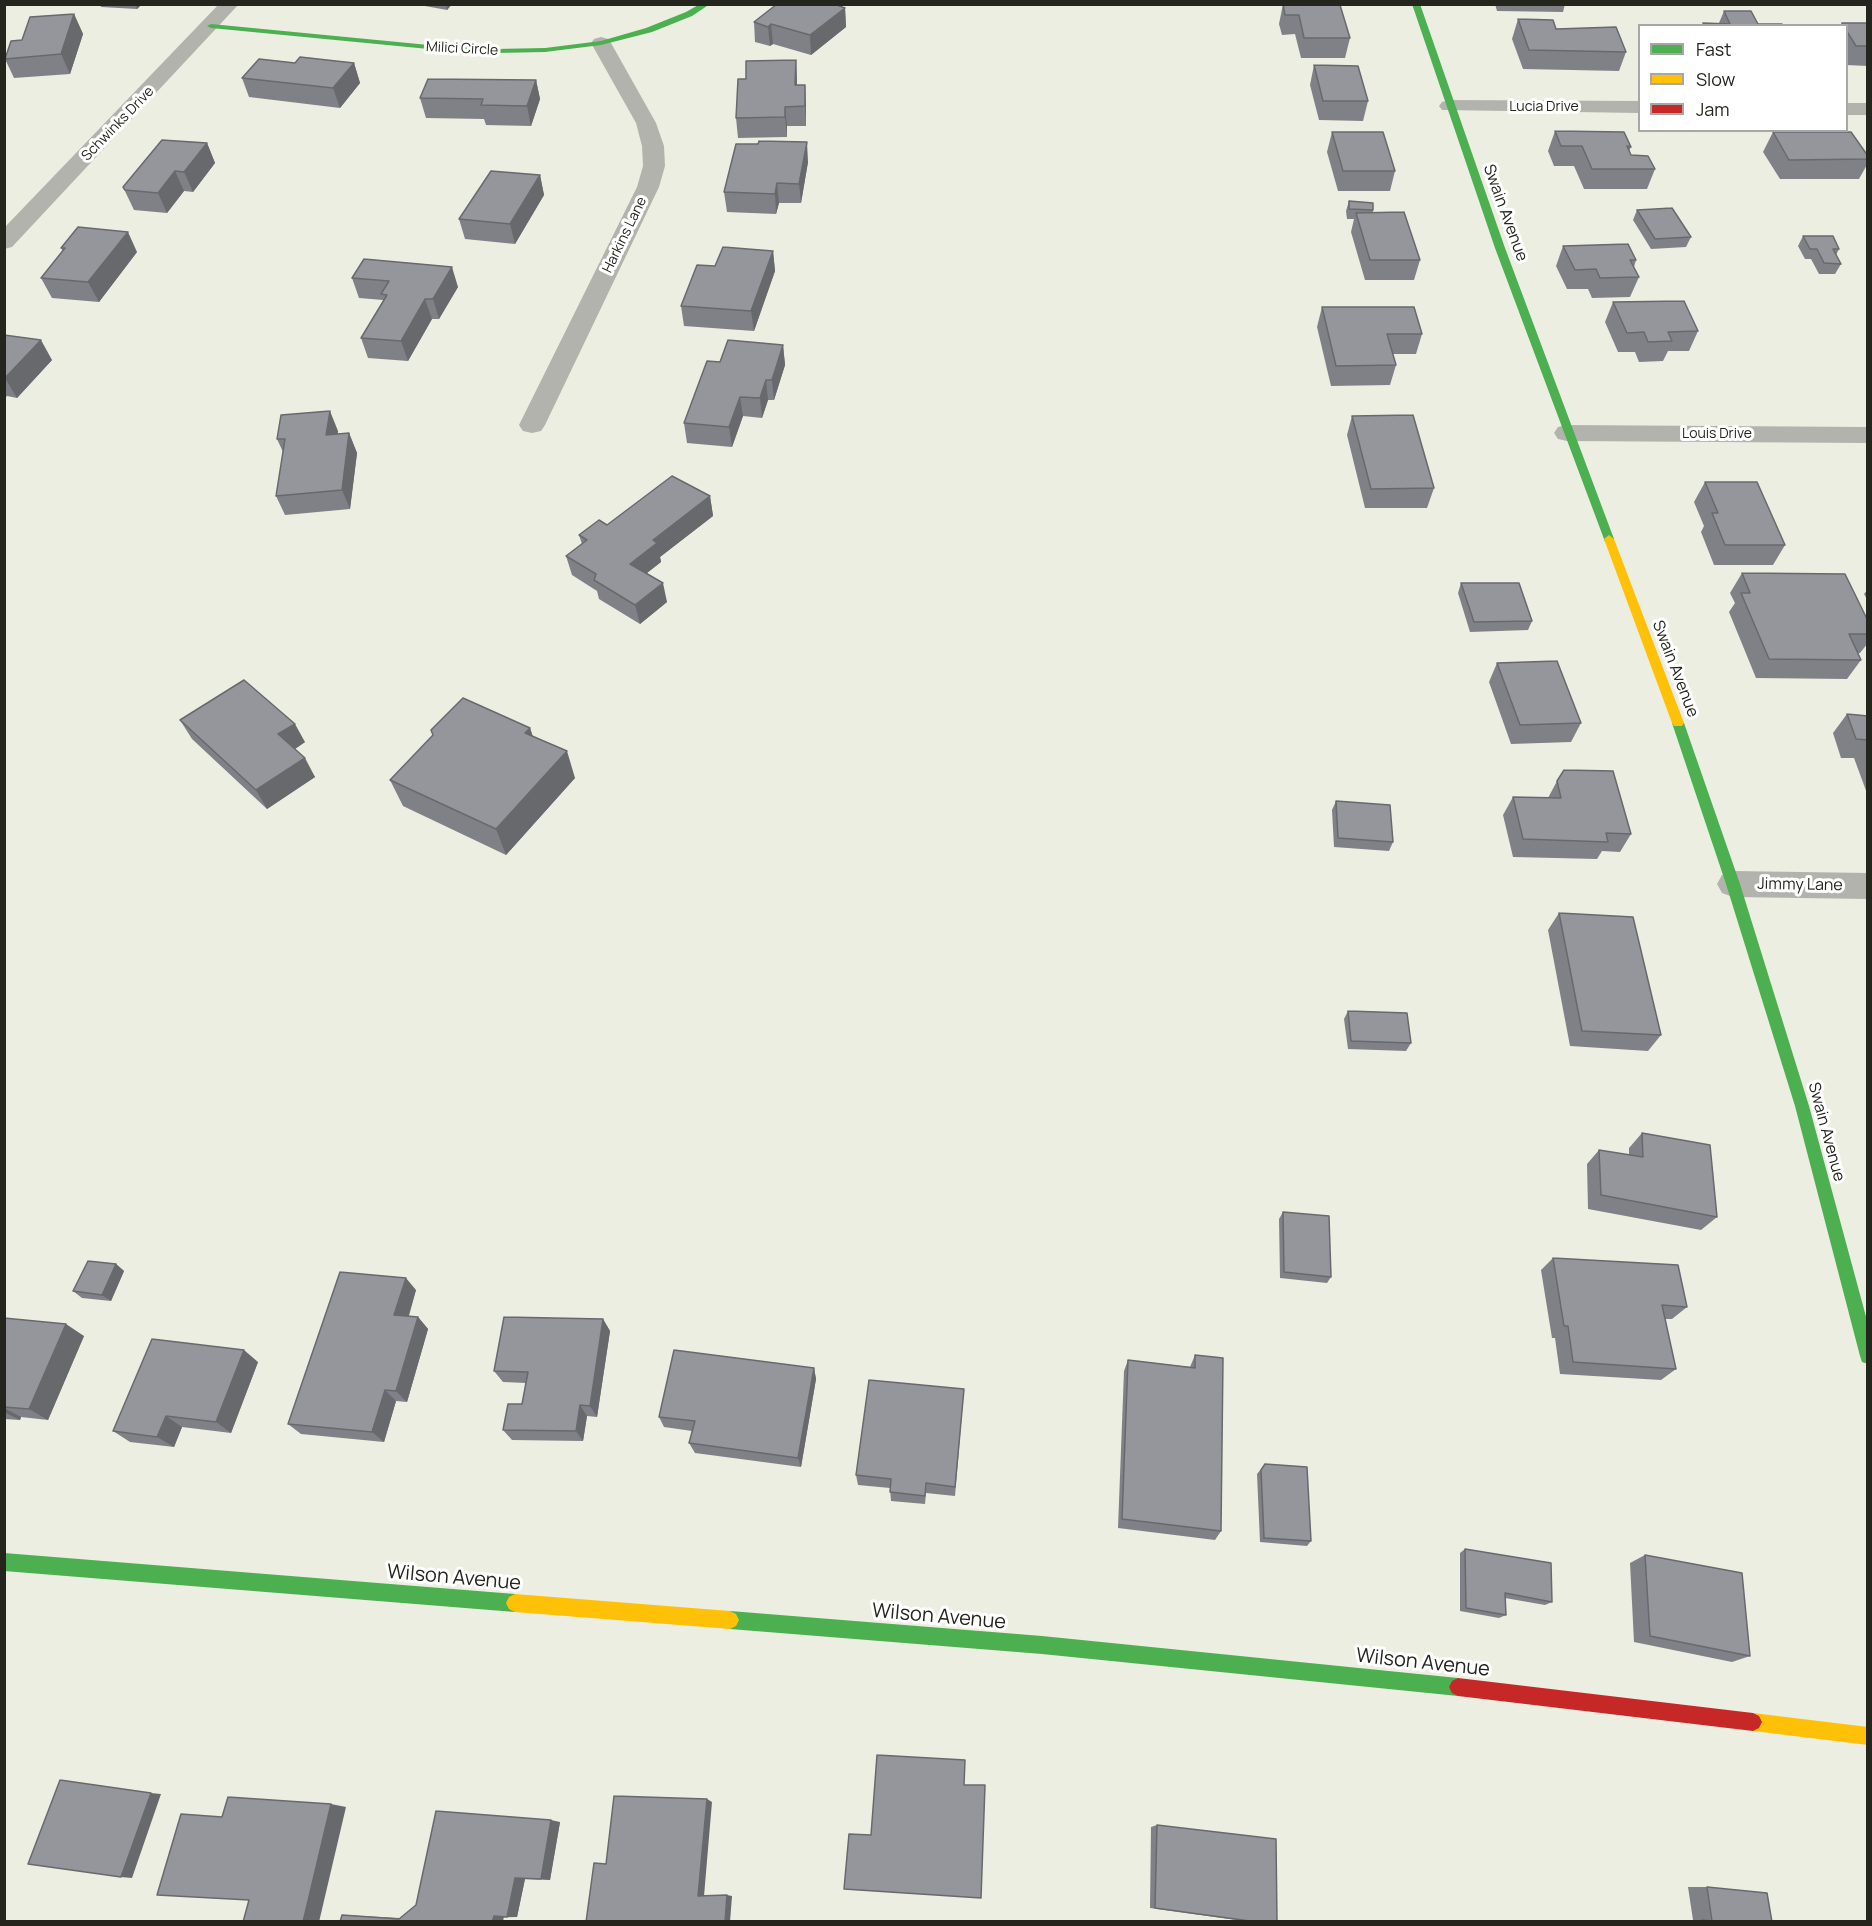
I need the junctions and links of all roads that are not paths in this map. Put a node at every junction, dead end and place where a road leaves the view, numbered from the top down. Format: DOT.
graph roads {
  1 [pos="230,4"];
  2 [pos="706,4"];
  3 [pos="1416,4"];
  4 [pos="211,26"];
  5 [pos="601,43"];
  6 [pos="1449,106"];
  7 [pos="1638,107"];
  8 [pos="1848,109"];
  9 [pos="1868,109"];
  10 [pos="4,242"];
  11 [pos="532,425"];
  12 [pos="1567,433"];
  13 [pos="1868,435"];
  14 [pos="1733,884"];
  15 [pos="1868,886"];
  16 [pos="1868,1356"];
  17 [pos="4,1562"];
  18 [pos="1868,1736"];
  1 -- 4 [label="street, Schwinks Drive"];
  2 -- 5 [label="street, Milici Circle"];
  3 -- 6 [label="street, Swain Avenue"];
  4 -- 5 [label="street, Milici Circle"];
  4 -- 10 [label="street, Schwinks Drive"];
  5 -- 11 [label="street, Harkins Lane"];
  6 -- 7 [label="street, Lucia Drive"];
  6 -- 12 [label="street, Swain Avenue"];
  8 -- 9 [label="street"];
  12 -- 13 [label="street, Louis Drive"];
  12 -- 14 [label="street, Swain Avenue"];
  14 -- 15 [label="street, Jimmy Lane"];
  14 -- 16 [label="street, Swain Avenue"];
  17 -- 18 [label="street, Wilson Avenue"];
}
